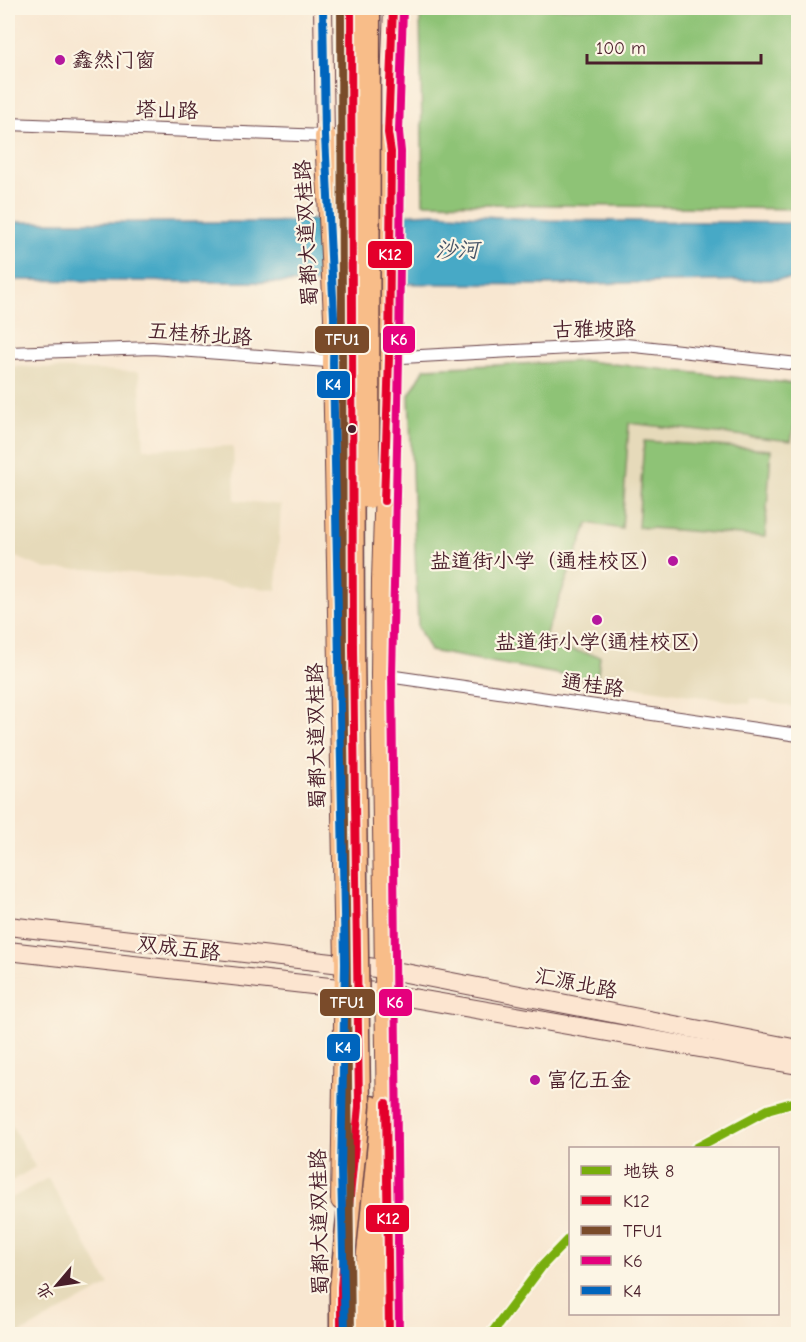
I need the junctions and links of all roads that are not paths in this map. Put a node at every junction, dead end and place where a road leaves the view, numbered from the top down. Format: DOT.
graph roads {
  1 [pos="323,8"];
  2 [pos="351,8"];
  3 [pos="369,8"];
  4 [pos="379,8"];
  5 [pos="393,8"];
  6 [pos="8,124"];
  7 [pos="326,136"];
  8 [pos="382,139"];
  9 [pos="8,353"];
  10 [pos="389,358"];
  11 [pos="333,363"];
  12 [pos="798,364"];
  13 [pos="381,675"];
  14 [pos="798,735"];
  15 [pos="8,926"];
  16 [pos="8,951"];
  17 [pos="345,964"];
  18 [pos="385,969"];
  19 [pos="345,990"];
  20 [pos="384,993"];
  21 [pos="798,1049"];
  22 [pos="798,1065"];
  23 [pos="365,1107"];
  24 [pos="343,1335"];
  25 [pos="361,1335"];
  26 [pos="374,1335"];
  27 [pos="382,1335"];
  28 [pos="389,1335"];
  1 -- 7 [label="street"];
  2 -- 23 [label="highway, bridge"];
  3 -- 8 [label="highway, bridge"];
  4 -- 8 [label="street, bridge"];
  5 -- 8 [label="street"];
  6 -- 7 [label="street, 塔山路"];
  7 -- 8 [label="street"];
  7 -- 10 [label="street, bridge"];
  7 -- 11 [label="main road, 蜀都大道双桂路"];
  8 -- 10 [label="main road"];
  8 -- 23 [label="highway, bridge"];
  9 -- 11 [label="street, 五桂桥北路"];
  10 -- 11 [label="street, 五桂桥北路"];
  10 -- 12 [label="street, 古雅坡路"];
  10 -- 13 [label="main road"];
  11 -- 17 [label="main road, 蜀都大道双桂路"];
  13 -- 14 [label="street, 通桂路"];
  13 -- 18 [label="main road"];
  15 -- 17 [label="street, 双成五路"];
  16 -- 19 [label="street, 双成五路"];
  17 -- 18 [label="street, 汇源北路"];
  17 -- 19 [label="main road, 蜀都大道双桂路"];
  18 -- 20 [label="main road"];
  18 -- 21 [label="street, 汇源北路"];
  19 -- 20 [label="street, 汇源北路"];
  19 -- 24 [label="main road, 蜀都大道双桂路"];
  20 -- 22 [label="street, 汇源北路"];
  20 -- 28 [label="main road"];
  23 -- 24 [label="highway, bridge"];
  23 -- 25 [label="highway, bridge"];
  23 -- 26 [label="highway"];
  23 -- 27 [label="highway"];
}
